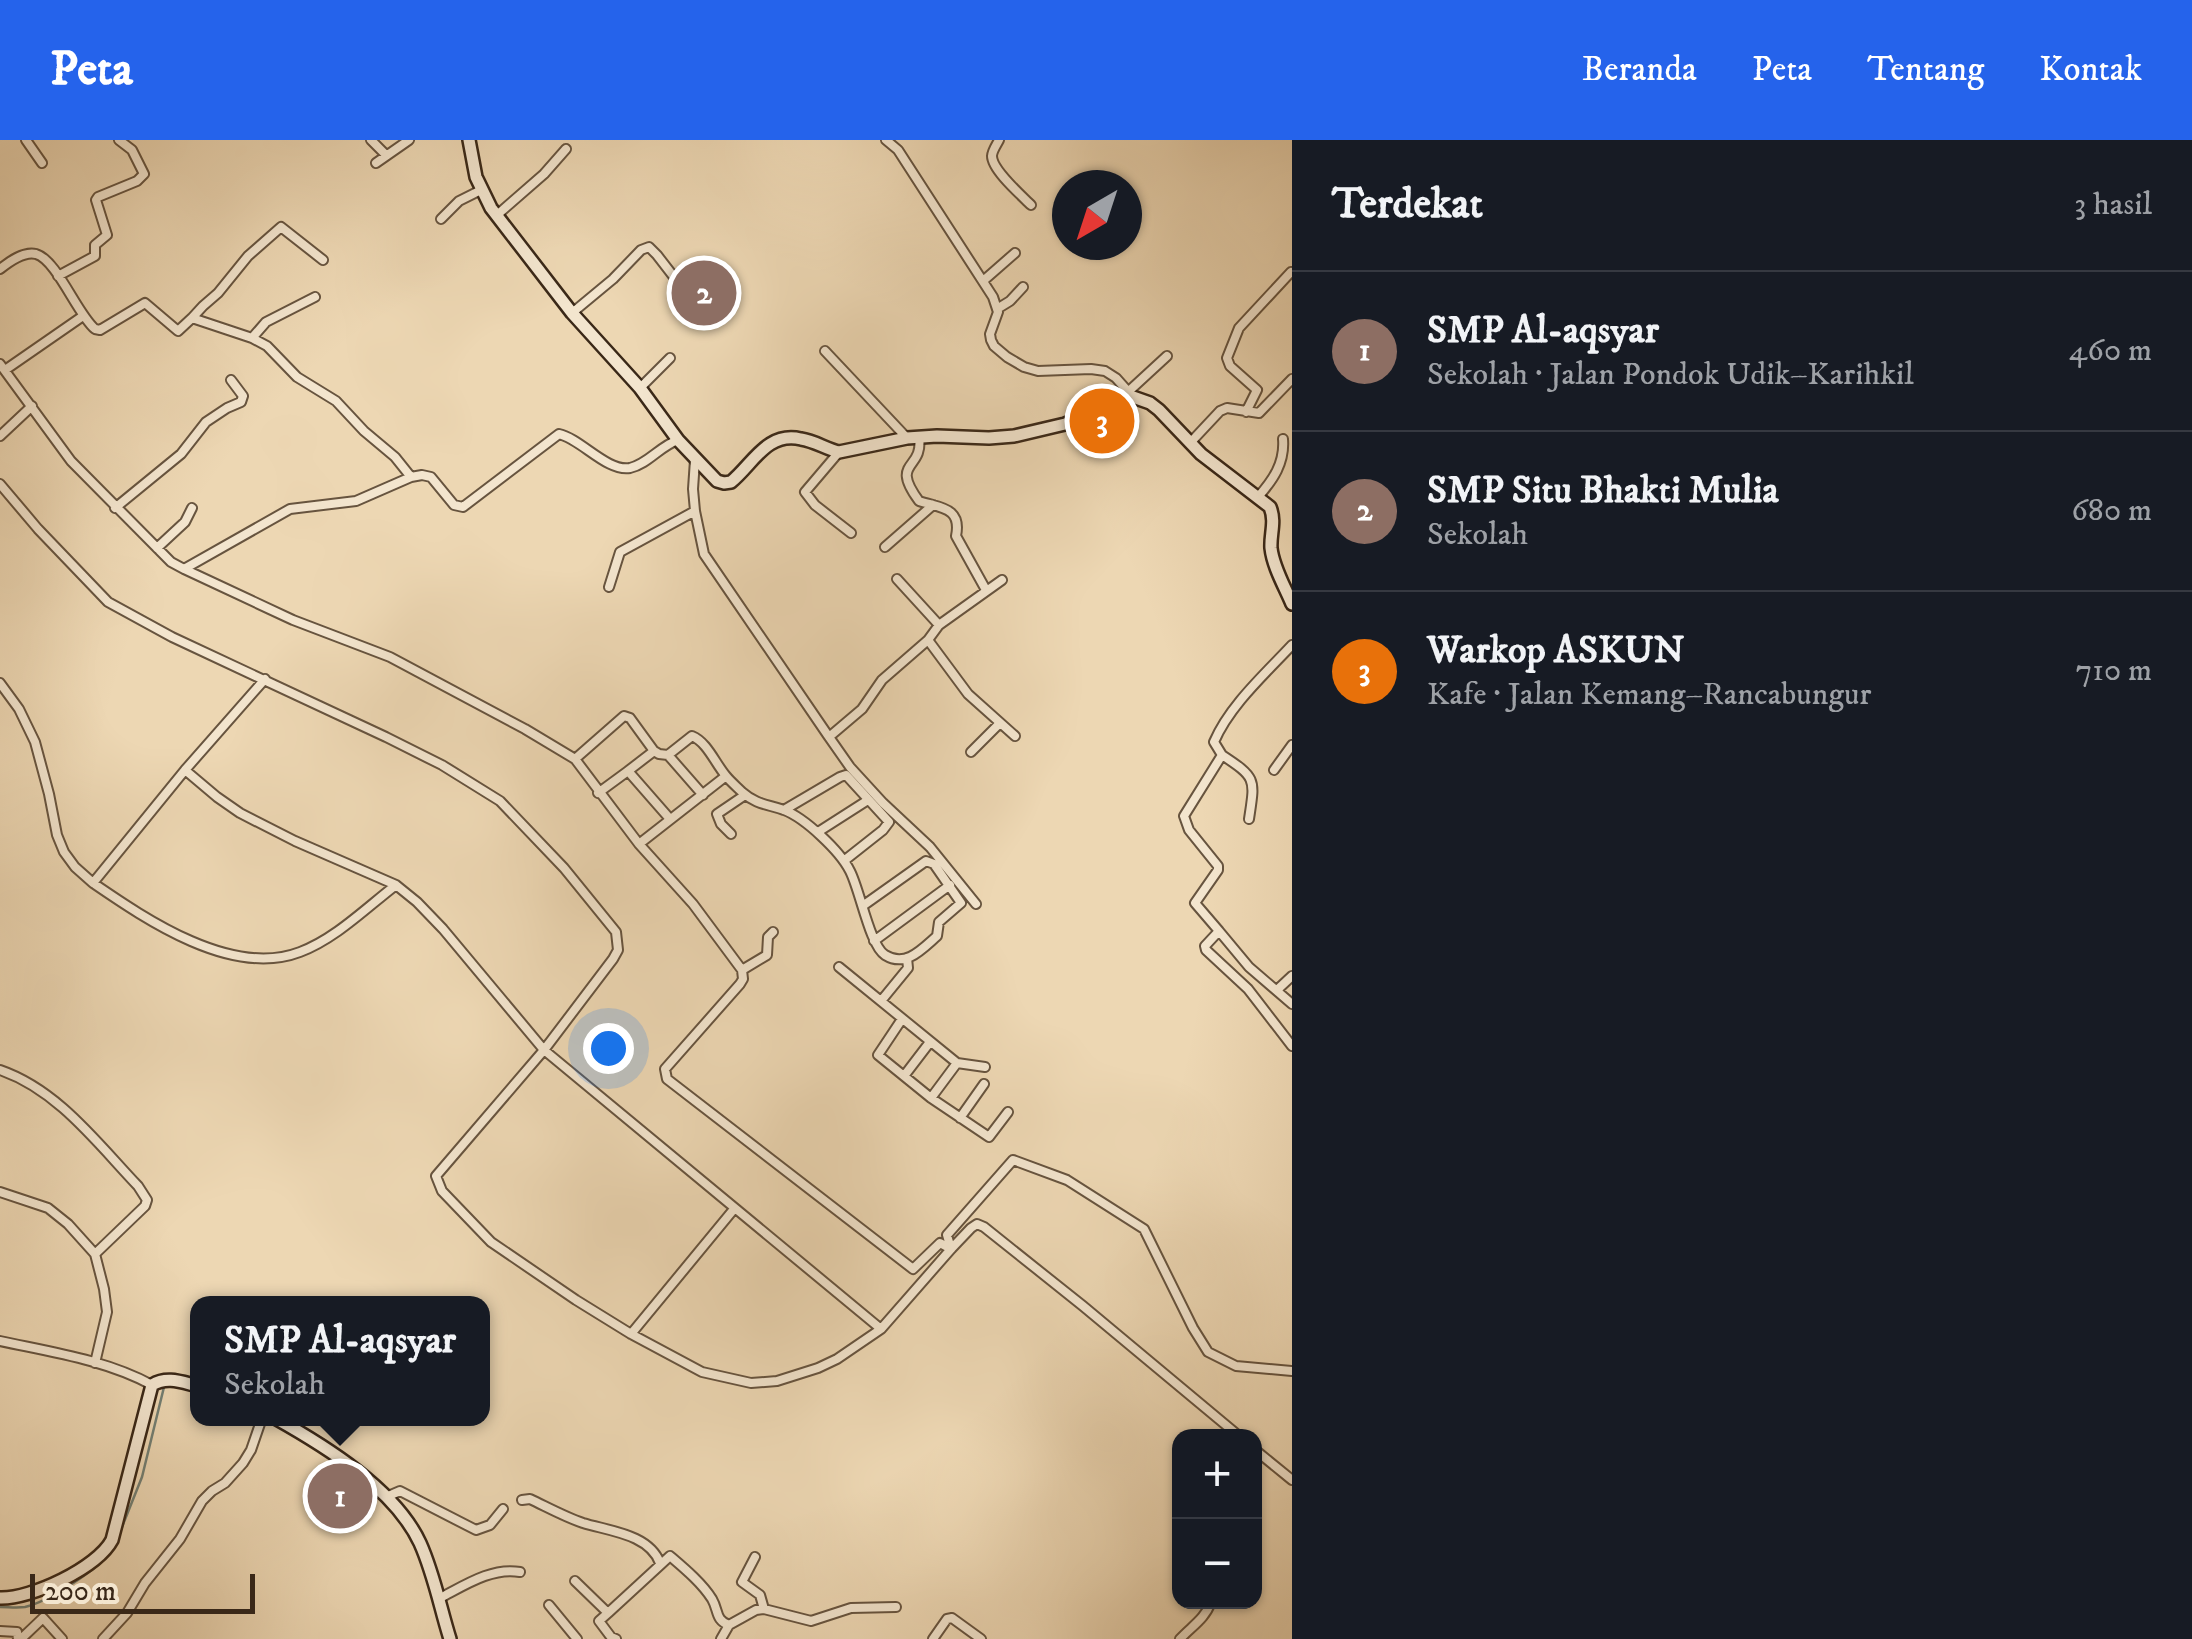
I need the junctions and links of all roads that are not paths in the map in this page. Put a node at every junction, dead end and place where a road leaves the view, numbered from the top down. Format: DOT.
graph roads {
  1 [pos="119,140"];
  2 [pos="371,140"];
  3 [pos="410,140"];
  4 [pos="469,140"];
  5 [pos="886,140"];
  6 [pos="999,140"];
  7 [pos="31,141"];
  8 [pos="900,144"];
  9 [pos="566,148"];
  10 [pos="386,155"];
  11 [pos="376,163"];
  12 [pos="42,164"];
  13 [pos="481,190"];
  14 [pos="1031,205"];
  15 [pos="497,215"];
  16 [pos="441,219"];
  17 [pos="1014,254"];
  18 [pos="323,260"];
  19 [pos="0,268"];
  20 [pos="1290,272"];
  21 [pos="58,276"];
  22 [pos="984,281"];
  23 [pos="1023,287"];
  24 [pos="315,296"];
  25 [pos="698,308"];
  26 [pos="997,309"];
  27 [pos="572,312"];
  28 [pos="83,316"];
  29 [pos="192,318"];
  30 [pos="252,338"];
  31 [pos="825,351"];
  32 [pos="1167,356"];
  33 [pos="670,358"];
  34 [pos="3,367"];
  35 [pos="1292,379"];
  36 [pos="231,380"];
  37 [pos="640,388"];
  38 [pos="1133,390"];
  39 [pos="32,406"];
  40 [pos="1246,412"];
  41 [pos="0,436"];
  42 [pos="913,438"];
  43 [pos="1283,439"];
  44 [pos="678,440"];
  45 [pos="1193,440"];
  46 [pos="839,452"];
  47 [pos="696,460"];
  48 [pos="411,477"];
  49 [pos="0,484"];
  50 [pos="1262,492"];
  51 [pos="934,505"];
  52 [pos="115,508"];
  53 [pos="192,508"];
  54 [pos="695,511"];
  55 [pos="851,534"];
  56 [pos="885,547"];
  57 [pos="157,548"];
  58 [pos="184,569"];
  59 [pos="897,579"];
  60 [pos="1002,580"];
  61 [pos="609,587"];
  62 [pos="986,590"];
  63 [pos="1292,604"];
  64 [pos="938,625"];
  65 [pos="928,640"];
  66 [pos="1292,645"];
  67 [pos="265,679"];
  68 [pos="0,683"];
  69 [pos="1000,722"];
  70 [pos="1015,736"];
  71 [pos="829,738"];
  72 [pos="1292,745"];
  73 [pos="654,751"];
  74 [pos="972,752"];
  75 [pos="668,755"];
  76 [pos="1222,755"];
  77 [pos="575,759"];
  78 [pos="184,770"];
  79 [pos="1274,770"];
  80 [pos="628,771"];
  81 [pos="726,776"];
  82 [pos="598,793"];
  83 [pos="703,795"];
  84 [pos="746,795"];
  85 [pos="868,800"];
  86 [pos="784,810"];
  87 [pos="670,818"];
  88 [pos="1249,819"];
  89 [pos="818,832"];
  90 [pos="731,834"];
  91 [pos="639,844"];
  92 [pos="845,860"];
  93 [pos="93,883"];
  94 [pos="396,885"];
  95 [pos="950,885"];
  96 [pos="976,904"];
  97 [pos="864,905"];
  98 [pos="1219,931"];
  99 [pos="773,932"];
  100 [pos="874,941"];
  101 [pos="908,958"];
  102 [pos="838,967"];
  103 [pos="742,970"];
  104 [pos="1292,976"];
  105 [pos="1277,990"];
  106 [pos="880,1001"];
  107 [pos="1292,1004"];
  108 [pos="902,1019"];
  109 [pos="930,1042"];
  110 [pos="1292,1046"];
  111 [pos="544,1050"];
  112 [pos="957,1063"];
  113 [pos="985,1068"];
  114 [pos="0,1070"];
  115 [pos="904,1076"];
  116 [pos="984,1084"];
  117 [pos="932,1098"];
  118 [pos="1008,1112"];
  119 [pos="960,1118"];
  120 [pos="0,1192"];
  121 [pos="734,1209"];
  122 [pos="951,1249"];
  123 [pos="95,1254"];
  124 [pos="913,1269"];
  125 [pos="928,1276"];
  126 [pos="881,1330"];
  127 [pos="631,1334"];
  128 [pos="0,1341"];
  129 [pos="95,1363"];
  130 [pos="1292,1371"];
  131 [pos="190,1384"];
  132 [pos="152,1385"];
  133 [pos="259,1426"];
  134 [pos="288,1426"];
  135 [pos="1231,1429"];
  136 [pos="1262,1456"];
  137 [pos="1292,1480"];
  138 [pos="386,1496"];
  139 [pos="522,1500"];
  140 [pos="503,1509"];
  141 [pos="755,1557"];
  142 [pos="660,1563"];
  143 [pos="520,1572"];
  144 [pos="574,1581"];
  145 [pos="0,1598"];
  146 [pos="440,1598"];
  147 [pos="549,1605"];
  148 [pos="896,1607"];
  149 [pos="764,1609"];
  150 [pos="1209,1609"];
  151 [pos="608,1613"];
  152 [pos="729,1626"];
  153 [pos="0,1631"];
  154 [pos="969,1636"];
  155 [pos="612,1638"];
  156 [pos="20,1639"];
  157 [pos="62,1639"];
  158 [pos="104,1639"];
  159 [pos="450,1639"];
  160 [pos="577,1639"];
  161 [pos="721,1639"];
  162 [pos="933,1639"];
  163 [pos="980,1639"];
  164 [pos="1180,1639"];
  1 -- 21 [label="street"];
  2 -- 10 [label="street"];
  3 -- 10 [label="street"];
  4 -- 13 [label="street"];
  5 -- 8 [label="street"];
  6 -- 14 [label="street"];
  7 -- 12 [label="street"];
  8 -- 22 [label="street"];
  9 -- 15 [label="street"];
  10 -- 11 [label="street"];
  13 -- 15 [label="street"];
  13 -- 16 [label="street"];
  15 -- 27 [label="street"];
  17 -- 22 [label="street"];
  18 -- 29 [label="street"];
  19 -- 21 [label="street"];
  20 -- 40 [label="street"];
  21 -- 28 [label="street"];
  22 -- 26 [label="street"];
  23 -- 26 [label="street"];
  24 -- 30 [label="street"];
  25 -- 27 [label="street"];
  26 -- 38 [label="street"];
  27 -- 37 [label="street"];
  28 -- 29 [label="street"];
  28 -- 34 [label="street"];
  29 -- 30 [label="street"];
  30 -- 48 [label="street"];
  31 -- 42 [label="street"];
  32 -- 38 [label="street"];
  33 -- 37 [label="street"];
  34 -- 39 [label="street"];
  35 -- 40 [label="street"];
  36 -- 52 [label="street"];
  37 -- 44 [label="street"];
  38 -- 42 [label="street"];
  38 -- 45 [label="street"];
  39 -- 41 [label="street"];
  39 -- 52 [label="street"];
  40 -- 45 [label="street"];
  42 -- 46 [label="street"];
  42 -- 51 [label="street"];
  43 -- 50 [label="street"];
  44 -- 47 [label="street"];
  44 -- 48 [label="street"];
  45 -- 50 [label="street"];
  46 -- 47 [label="street"];
  46 -- 55 [label="street"];
  47 -- 54 [label="street"];
  48 -- 58 [label="street"];
  49 -- 67 [label="street"];
  50 -- 63 [label="street"];
  51 -- 56 [label="street"];
  51 -- 62 [label="street"];
  52 -- 57 [label="street"];
  53 -- 57 [label="street"];
  54 -- 61 [label="street"];
  54 -- 71 [label="street"];
  57 -- 58 [label="street"];
  58 -- 77 [label="street"];
  59 -- 64 [label="street"];
  60 -- 62 [label="street"];
  62 -- 64 [label="street"];
  64 -- 65 [label="street"];
  65 -- 69 [label="street"];
  65 -- 71 [label="street"];
  66 -- 76 [label="street"];
  67 -- 78 [label="street"];
  67 -- 111 [label="street"];
  68 -- 93 [label="street"];
  69 -- 70 [label="street"];
  69 -- 74 [label="street"];
  71 -- 96 [label="street"];
  72 -- 79 [label="street"];
  73 -- 75 [label="street"];
  73 -- 77 [label="street"];
  73 -- 80 [label="street"];
  75 -- 81 [label="street"];
  75 -- 83 [label="street"];
  76 -- 88 [label="street"];
  76 -- 98 [label="street"];
  77 -- 82 [label="street"];
  78 -- 93 [label="street"];
  78 -- 94 [label="street"];
  80 -- 82 [label="street"];
  80 -- 87 [label="street"];
  81 -- 83 [label="street"];
  81 -- 84 [label="street"];
  82 -- 91 [label="street"];
  83 -- 87 [label="street"];
  84 -- 86 [label="street"];
  84 -- 90 [label="street"];
  85 -- 86 [label="street"];
  85 -- 89 [label="street"];
  85 -- 92 [label="street"];
  86 -- 89 [label="street"];
  87 -- 91 [label="street"];
  89 -- 92 [label="street"];
  91 -- 103 [label="street"];
  92 -- 97 [label="street"];
  93 -- 94 [label="street"];
  94 -- 111 [label="street"];
  95 -- 97 [label="street"];
  95 -- 100 [label="street"];
  95 -- 101 [label="street"];
  97 -- 100 [label="street"];
  98 -- 105 [label="street"];
  98 -- 110 [label="street"];
  99 -- 103 [label="street"];
  100 -- 101 [label="street"];
  101 -- 106 [label="street"];
  102 -- 106 [label="street"];
  103 -- 124 [label="street"];
  104 -- 105 [label="street"];
  105 -- 107 [label="street"];
  106 -- 108 [label="street"];
  108 -- 109 [label="street"];
  108 -- 115 [label="street"];
  109 -- 112 [label="street"];
  109 -- 115 [label="street"];
  111 -- 121 [label="street"];
  111 -- 127 [label="street"];
  112 -- 113 [label="street"];
  112 -- 117 [label="street"];
  114 -- 123 [label="street"];
  115 -- 117 [label="street"];
  116 -- 119 [label="street"];
  117 -- 119 [label="street"];
  118 -- 119 [label="street"];
  120 -- 123 [label="street"];
  121 -- 126 [label="street"];
  121 -- 127 [label="street"];
  122 -- 124 [label="street"];
  122 -- 125 [label="street"];
  122 -- 130 [label="street"];
  122 -- 135 [label="street"];
  123 -- 129 [label="street"];
  124 -- 125 [label="street"];
  125 -- 126 [label="street"];
  126 -- 127 [label="street"];
  128 -- 129 [label="street"];
  129 -- 132 [label="street"];
  131 -- 132 [label="street"];
  132 -- 145 [label="street"];
  133 -- 158 [label="street"];
  134 -- 138 [label="street"];
  136 -- 137 [label="street"];
  138 -- 140 [label="street"];
  138 -- 146 [label="street"];
  139 -- 142 [label="street"];
  141 -- 149 [label="street"];
  142 -- 151 [label="street"];
  142 -- 152 [label="street"];
  143 -- 146 [label="street"];
  144 -- 151 [label="street"];
  146 -- 159 [label="street"];
  147 -- 160 [label="street"];
  148 -- 149 [label="street"];
  149 -- 152 [label="street"];
  150 -- 164 [label="street"];
  151 -- 155 [label="street"];
  152 -- 161 [label="street"];
  153 -- 156 [label="street"];
  154 -- 162 [label="street"];
  154 -- 163 [label="street"];
  156 -- 157 [label="street"];
}
